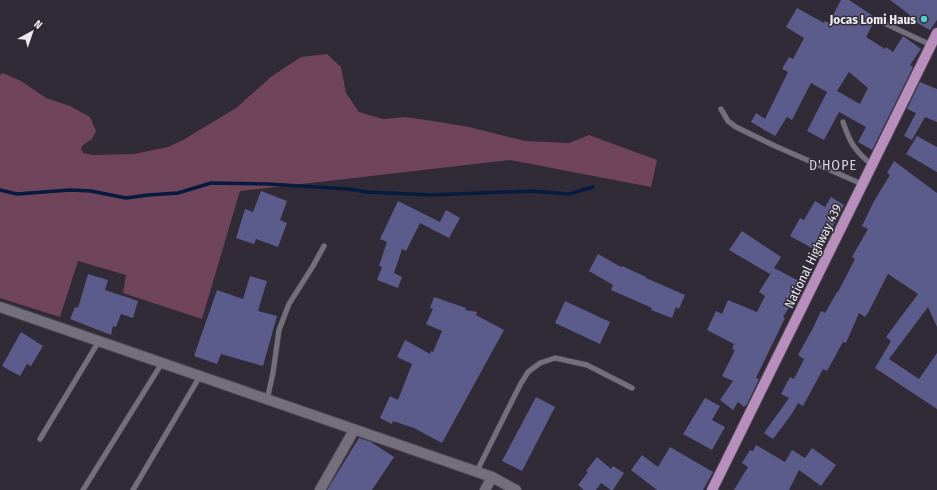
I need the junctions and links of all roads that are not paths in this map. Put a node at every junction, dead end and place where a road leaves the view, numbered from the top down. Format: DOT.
graph roads {
  1 [pos="884,23"];
  2 [pos="937,33"];
  3 [pos="931,45"];
  4 [pos="721,109"];
  5 [pos="843,122"];
  6 [pos="872,165"];
  7 [pos="862,184"];
  8 [pos="324,246"];
  9 [pos="0,307"];
  10 [pos="99,340"];
  11 [pos="162,363"];
  12 [pos="200,376"];
  13 [pos="632,388"];
  14 [pos="267,400"];
  15 [pos="354,430"];
  16 [pos="40,439"];
  17 [pos="477,471"];
  18 [pos="492,477"];
  19 [pos="84,490"];
  20 [pos="133,490"];
  21 [pos="320,490"];
  22 [pos="485,490"];
  23 [pos="516,490"];
  24 [pos="712,490"];
  1 -- 3 [label="lane"];
  2 -- 3 [label="main road, National Highway 439"];
  3 -- 6 [label="main road, National Highway 439"];
  4 -- 7 [label="lane"];
  5 -- 6 [label="lane"];
  6 -- 7 [label="main road, National Highway 439"];
  7 -- 24 [label="main road, National Highway 439"];
  8 -- 14 [label="lane"];
  9 -- 10 [label="street"];
  10 -- 11 [label="street"];
  10 -- 16 [label="lane"];
  11 -- 12 [label="street"];
  11 -- 19 [label="lane"];
  12 -- 14 [label="street"];
  12 -- 20 [label="lane"];
  13 -- 17 [label="lane"];
  14 -- 15 [label="street"];
  15 -- 17 [label="street"];
  15 -- 21 [label="street"];
  17 -- 18 [label="street"];
  18 -- 22 [label="street"];
  18 -- 23 [label="street"];
}
